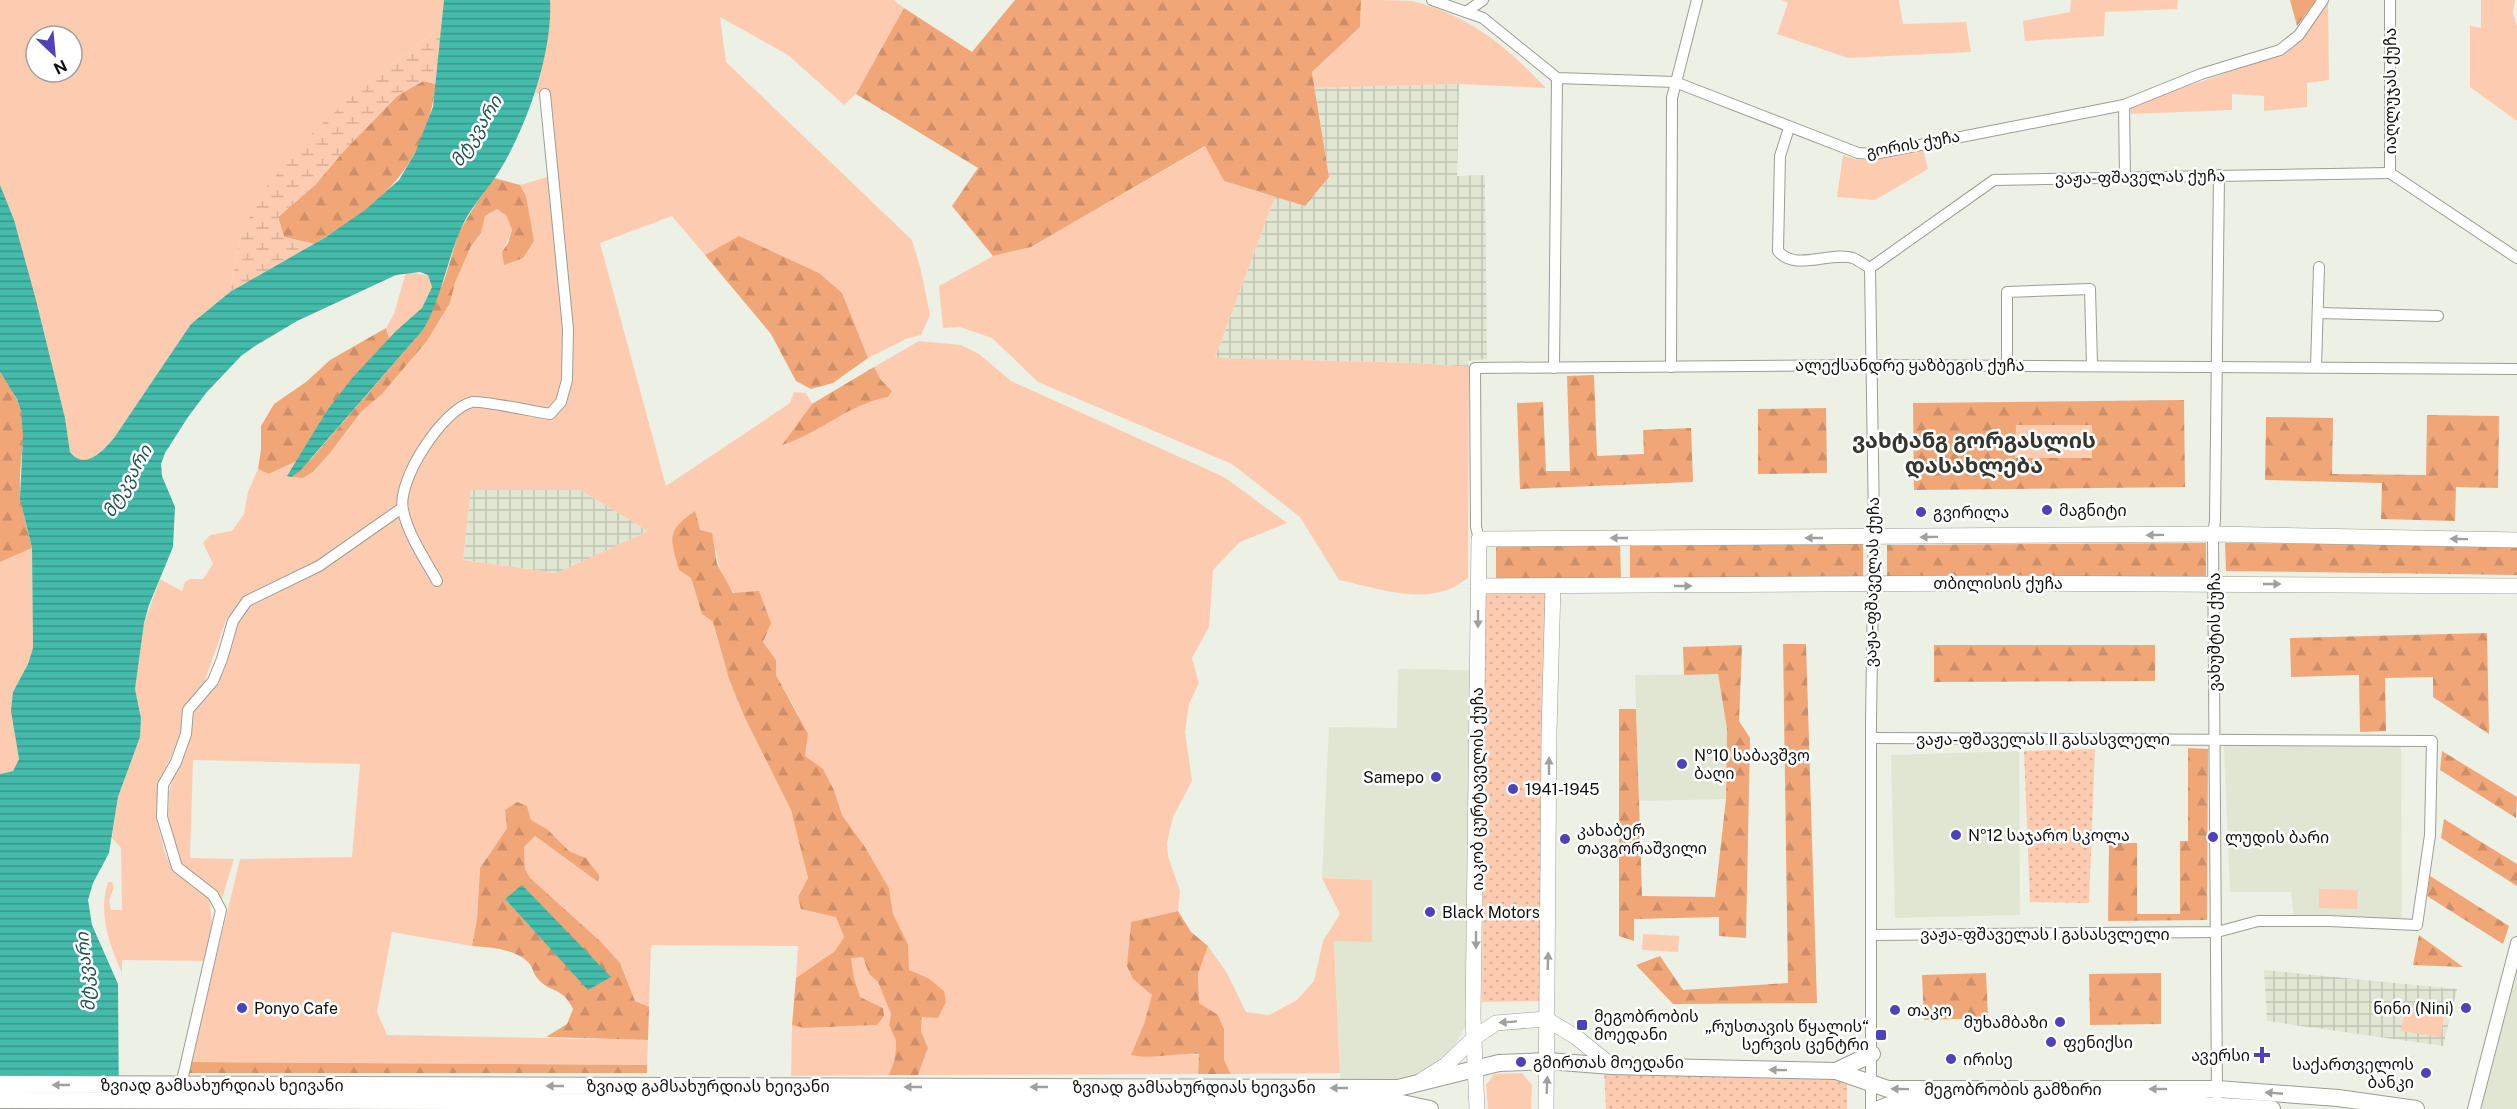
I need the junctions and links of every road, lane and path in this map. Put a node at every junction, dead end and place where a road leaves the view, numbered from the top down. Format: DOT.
graph roads {
  1 [pos="1432,0"];
  2 [pos="1483,0"];
  3 [pos="1697,0"];
  4 [pos="2323,0"];
  5 [pos="2391,0"];
  6 [pos="1466,12"];
  7 [pos="1557,78"];
  8 [pos="1675,82"];
  9 [pos="545,94"];
  10 [pos="2124,105"];
  11 [pos="1789,128"];
  12 [pos="2390,173"];
  13 [pos="2219,175"];
  14 [pos="2125,177"];
  15 [pos="2517,258"];
  16 [pos="2319,267"];
  17 [pos="1870,268"];
  18 [pos="2318,313"];
  19 [pos="2438,316"];
  20 [pos="1873,365"];
  21 [pos="2007,365"];
  22 [pos="2092,365"];
  23 [pos="2216,365"];
  24 [pos="1671,367"];
  25 [pos="1554,368"];
  26 [pos="2316,368"];
  27 [pos="2517,369"];
  28 [pos="402,508"];
  29 [pos="2213,534"];
  30 [pos="1872,538"];
  31 [pos="1479,539"];
  32 [pos="2517,540"];
  33 [pos="437,581"];
  34 [pos="1872,583"];
  35 [pos="2213,584"];
  36 [pos="1478,586"];
  37 [pos="1553,586"];
  38 [pos="2517,586"];
  39 [pos="1871,738"];
  40 [pos="2214,740"];
  41 [pos="2217,933"];
  42 [pos="1872,935"];
  43 [pos="2517,943"];
  44 [pos="1546,1019"];
  45 [pos="1474,1038"];
  46 [pos="1872,1054"];
  47 [pos="1548,1060"];
  48 [pos="1612,1066"];
  49 [pos="1476,1069"];
  50 [pos="1836,1071"];
  51 [pos="0,1084"];
  52 [pos="1416,1084"];
  53 [pos="181,1085"];
  54 [pos="1871,1085"];
  55 [pos="119,1093"];
  56 [pos="886,1094"];
  57 [pos="938,1094"];
  58 [pos="0,1100"];
  59 [pos="2217,1101"];
  60 [pos="1430,1109"];
  61 [pos="1477,1109"];
  62 [pos="1546,1109"];
  63 [pos="1871,1109"];
  64 [pos="1879,1109"];
  65 [pos="2272,1109"];
  66 [pos="2416,1109"];
  67 [pos="2474,1109"];
  1 -- 6 [label="street"];
  2 -- 6 [label="street"];
  3 -- 8 [label="street"];
  4 -- 10 [label="street, გორის ქუჩა"];
  5 -- 12 [label="street, იაღლუჯას ქუჩა"];
  6 -- 7 [label="street"];
  7 -- 8 [label="street, გორის ქუჩა"];
  7 -- 25 [label="street"];
  8 -- 11 [label="street, გორის ქუჩა"];
  8 -- 24 [label="street"];
  9 -- 28 [label="street"];
  10 -- 11 [label="street, გორის ქუჩა"];
  10 -- 14 [label="street"];
  11 -- 17 [label="street"];
  12 -- 13 [label="street, ვაჟა-ფშაველას ქუჩა"];
  12 -- 15 [label="street, იაღლუჯას ქუჩა"];
  13 -- 14 [label="street, ვაჟა-ფშაველას ქუჩა"];
  13 -- 23 [label="street, ვახუშტის ქუჩა"];
  14 -- 17 [label="street, ვაჟა-ფშაველას ქუჩა"];
  16 -- 18 [label="street"];
  17 -- 20 [label="street, ვაჟა-ფშაველას ქუჩა"];
  18 -- 19 [label="street"];
  18 -- 26 [label="street"];
  20 -- 21 [label="street, ალექსანდრე ყაზბეგის ქუჩა"];
  20 -- 24 [label="street, ალექსანდრე ყაზბეგის ქუჩა"];
  20 -- 30 [label="street, ვაჟა-ფშაველას ქუჩა"];
  21 -- 22 [label="street, ალექსანდრე ყაზბეგის ქუჩა"];
  21 -- 22 [label="street"];
  22 -- 23 [label="street, ალექსანდრე ყაზბეგის ქუჩა"];
  23 -- 26 [label="street, ალექსანდრე ყაზბეგის ქუჩა"];
  23 -- 29 [label="street, ვახუშტის ქუჩა"];
  24 -- 25 [label="street, ალექსანდრე ყაზბეგის ქუჩა"];
  25 -- 31 [label="street, ალექსანდრე ყაზბეგის ქუჩა"];
  26 -- 27 [label="street, ალექსანდრე ყაზბეგის ქუჩა"];
  28 -- 33 [label="street"];
  28 -- 53 [label="street"];
  29 -- 30 [label="main road, one-way"];
  32 -- 29 [label="main road, one-way"];
  29 -- 35 [label="street, ვახუშტის ქუჩა"];
  30 -- 31 [label="main road, one-way"];
  30 -- 34 [label="street, ვაჟა-ფშაველას ქუჩა"];
  31 -- 36 [label="main road, იაკობ ცურტაველის ქუჩა"];
  34 -- 35 [label="main road, თბილისის ქუჩა"];
  37 -- 34 [label="main road, თბილისის ქუჩა, one-way"];
  34 -- 39 [label="street, ვაჟა-ფშაველას ქუჩა"];
  35 -- 38 [label="main road, თბილისის ქუჩა, one-way"];
  35 -- 40 [label="street, ვახუშტის ქუჩა"];
  36 -- 37 [label="main road, თბილისის ქუჩა"];
  36 -- 45 [label="main road, იაკობ ცურტაველის ქუჩა, one-way"];
  44 -- 37 [label="main road, one-way"];
  39 -- 40 [label="street, ვაჟა-ფშაველას II გასასვლელი"];
  39 -- 42 [label="street, ვაჟა-ფშაველას ქუჩა"];
  40 -- 41 [label="street, ვახუშტის ქუჩა"];
  40 -- 41 [label="street, ვაჟა-ფშაველას II გასასვლელი"];
  41 -- 42 [label="street, ვაჟა-ფშაველას I გასასვლელი"];
  41 -- 59 [label="street, ვახუშტის ქუჩა"];
  42 -- 46 [label="street, ვაჟა-ფშაველას ქუჩა"];
  43 -- 67 [label="street"];
  44 -- 45 [label="main road, one-way"];
  44 -- 47 [label="main road"];
  44 -- 48 [label="main road"];
  45 -- 49 [label="main road"];
  45 -- 52 [label="main road"];
  46 -- 50 [label="main road"];
  46 -- 54 [label="street, ვაჟა-ფშაველას ქუჩა"];
  47 -- 48 [label="main road"];
  47 -- 49 [label="main road"];
  62 -- 47 [label="main road, one-way"];
  50 -- 48 [label="main road, მეგობრობის გამზირი, one-way"];
  49 -- 52 [label="main road"];
  49 -- 61 [label="main road"];
  50 -- 54 [label="main road, მეგობრობის გამზირი"];
  55 -- 51 [label="main road, ზვიად გამსახურდიას ხეივანი, one-way"];
  52 -- 57 [label="main road, ზვიად გამსახურდიას ხეივანი, one-way"];
  53 -- 55 [label="main road, ზვიად გამსახურდიას ხეივანი"];
  56 -- 53 [label="main road, ზვიად გამსახურდიას ხეივანი, one-way"];
  59 -- 54 [label="main road, მეგობრობის გამზირი, one-way"];
  54 -- 63 [label="street, ვაჟა-ფშაველას ქუჩა"];
  55 -- 56 [label="main road, ზვიად გამსახურდიას ხეივანი"];
  55 -- 58 [label="main road, ზვიად გამსახურდიას ხეივანი"];
  56 -- 57 [label="main road, ზვიად გამსახურდიას ხეივანი"];
  57 -- 60 [label="main road, ზვიად გამსახურდიას ხეივანი"];
  59 -- 64 [label="main road, მეგობრობის გამზირი"];
  59 -- 65 [label="main road, მეგობრობის გამზირი"];
  66 -- 59 [label="main road, მეგობრობის გამზირი, one-way"];
}
